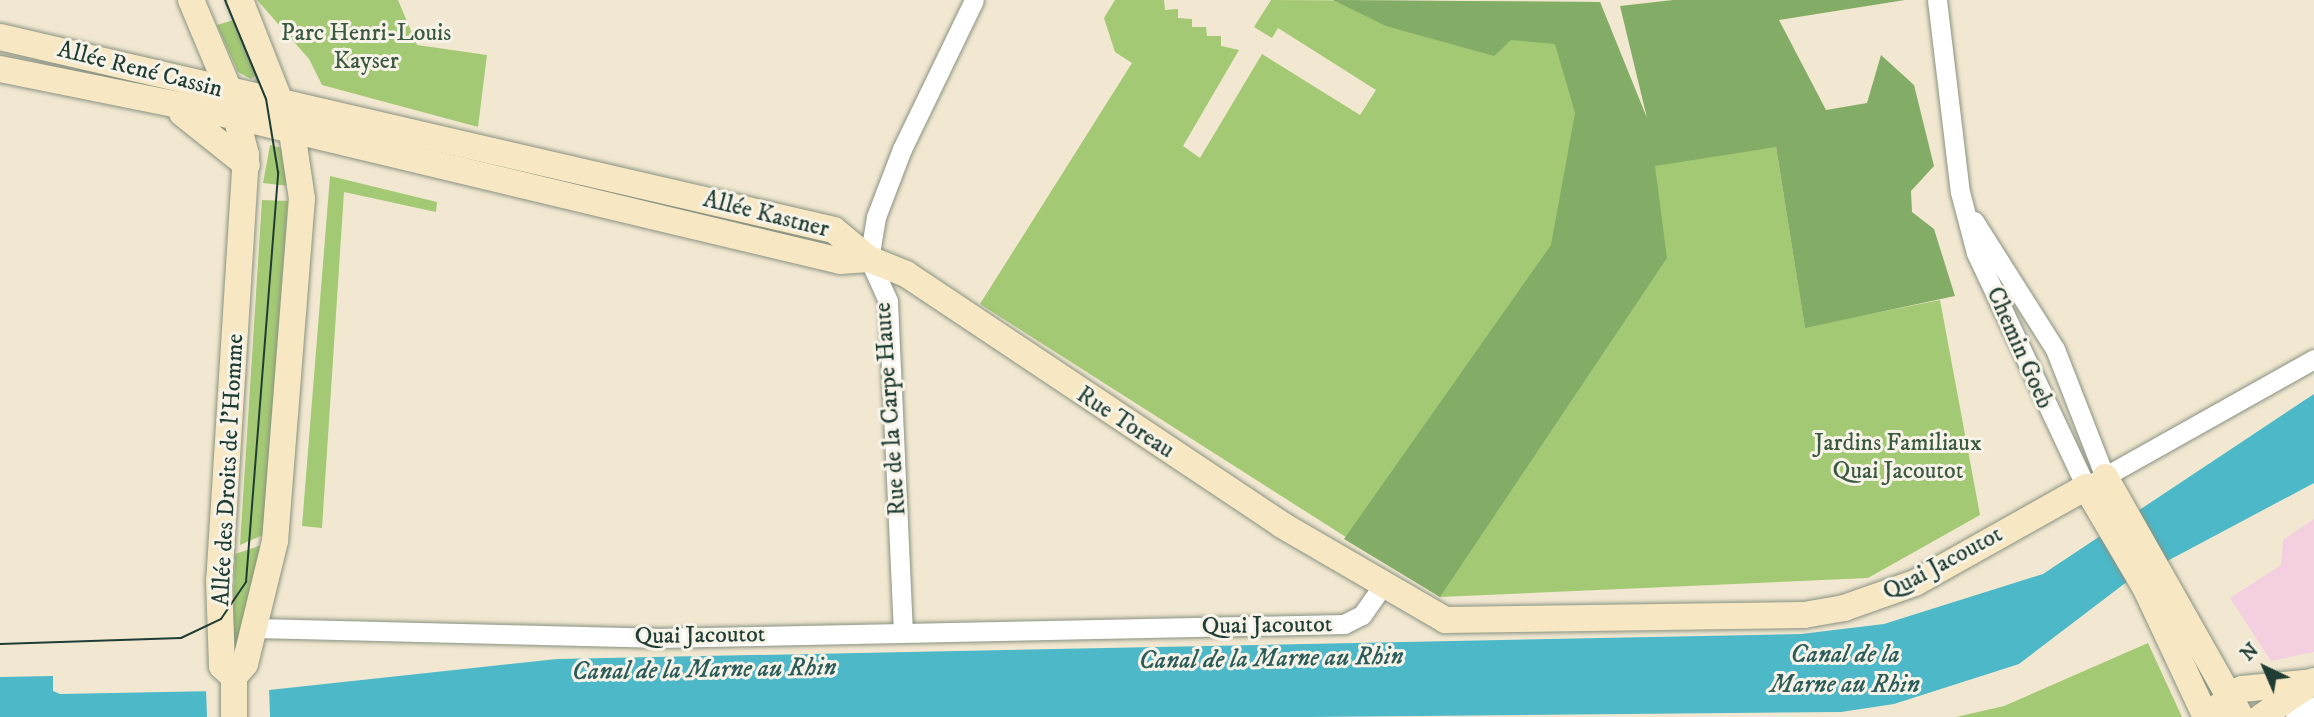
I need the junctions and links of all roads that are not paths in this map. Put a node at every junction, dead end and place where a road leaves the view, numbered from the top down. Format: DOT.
graph roads {
  1 [pos="191,0"];
  2 [pos="240,0"];
  3 [pos="974,0"];
  4 [pos="1937,0"];
  5 [pos="0,37"];
  6 [pos="0,69"];
  7 [pos="281,103"];
  8 [pos="165,104"];
  9 [pos="234,105"];
  10 [pos="292,132"];
  11 [pos="247,165"];
  12 [pos="1964,205"];
  13 [pos="752,211"];
  14 [pos="747,239"];
  15 [pos="869,260"];
  16 [pos="2314,359"];
  17 [pos="2096,482"];
  18 [pos="2154,584"];
  19 [pos="1382,586"];
  20 [pos="256,628"];
  21 [pos="903,633"];
  22 [pos="2206,649"];
  23 [pos="234,677"];
  24 [pos="2314,682"];
  25 [pos="2275,686"];
  26 [pos="2235,706"];
  27 [pos="2314,706"];
  28 [pos="234,717"];
  29 [pos="2207,717"];
  30 [pos="2261,717"];
  31 [pos="2295,717"];
  1 -- 9 [label="main road, Allée des Droits de l'Homme"];
  2 -- 7 [label="main road, Allée des Droits de l'Homme"];
  3 -- 15 [label="street"];
  4 -- 12 [label="street, Chemin Goeb"];
  5 -- 9 [label="main road, Allée René Cassin"];
  6 -- 8 [label="main road, Allée René Cassin"];
  7 -- 9 [label="main road, Allée René Cassin"];
  7 -- 10 [label="main road, Allée des Droits de l'Homme"];
  7 -- 13 [label="main road, Allée Kastner"];
  8 -- 9 [label="main road, Allée René Cassin"];
  8 -- 11 [label="main road, Allée René Cassin"];
  9 -- 10 [label="main road, Allée René Cassin"];
  9 -- 11 [label="main road, Allée des Droits de l'Homme"];
  10 -- 14 [label="main road, Allée Kastner"];
  10 -- 20 [label="main road, Allée des Droits de l'Homme"];
  11 -- 23 [label="main road, Allée des Droits de l'Homme"];
  12 -- 17 [label="street, Chemin Goeb"];
  12 -- 17 [label="street, Chemin Goeb"];
  13 -- 14 [label="main road"];
  13 -- 15 [label="main road, Allée Kastner"];
  14 -- 15 [label="main road, Allée Kastner"];
  15 -- 19 [label="main road, Rue Toreau"];
  15 -- 21 [label="street, Rue de la Carpe Haute"];
  16 -- 17 [label="street, Quai Jacoutot"];
  17 -- 18 [label="main road"];
  17 -- 19 [label="main road, Quai Jacoutot"];
  18 -- 22 [label="main road"];
  18 -- 29 [label="main road"];
  19 -- 21 [label="street, Quai Jacoutot"];
  20 -- 21 [label="street, Quai Jacoutot"];
  20 -- 23 [label="main road, Allée des Droits de l'Homme"];
  22 -- 25 [label="main road"];
  22 -- 26 [label="main road"];
  23 -- 28 [label="main road"];
  24 -- 25 [label="main road"];
  24 -- 30 [label="main road"];
  25 -- 26 [label="main road"];
  26 -- 29 [label="main road"];
  27 -- 31 [label="street"];
}
